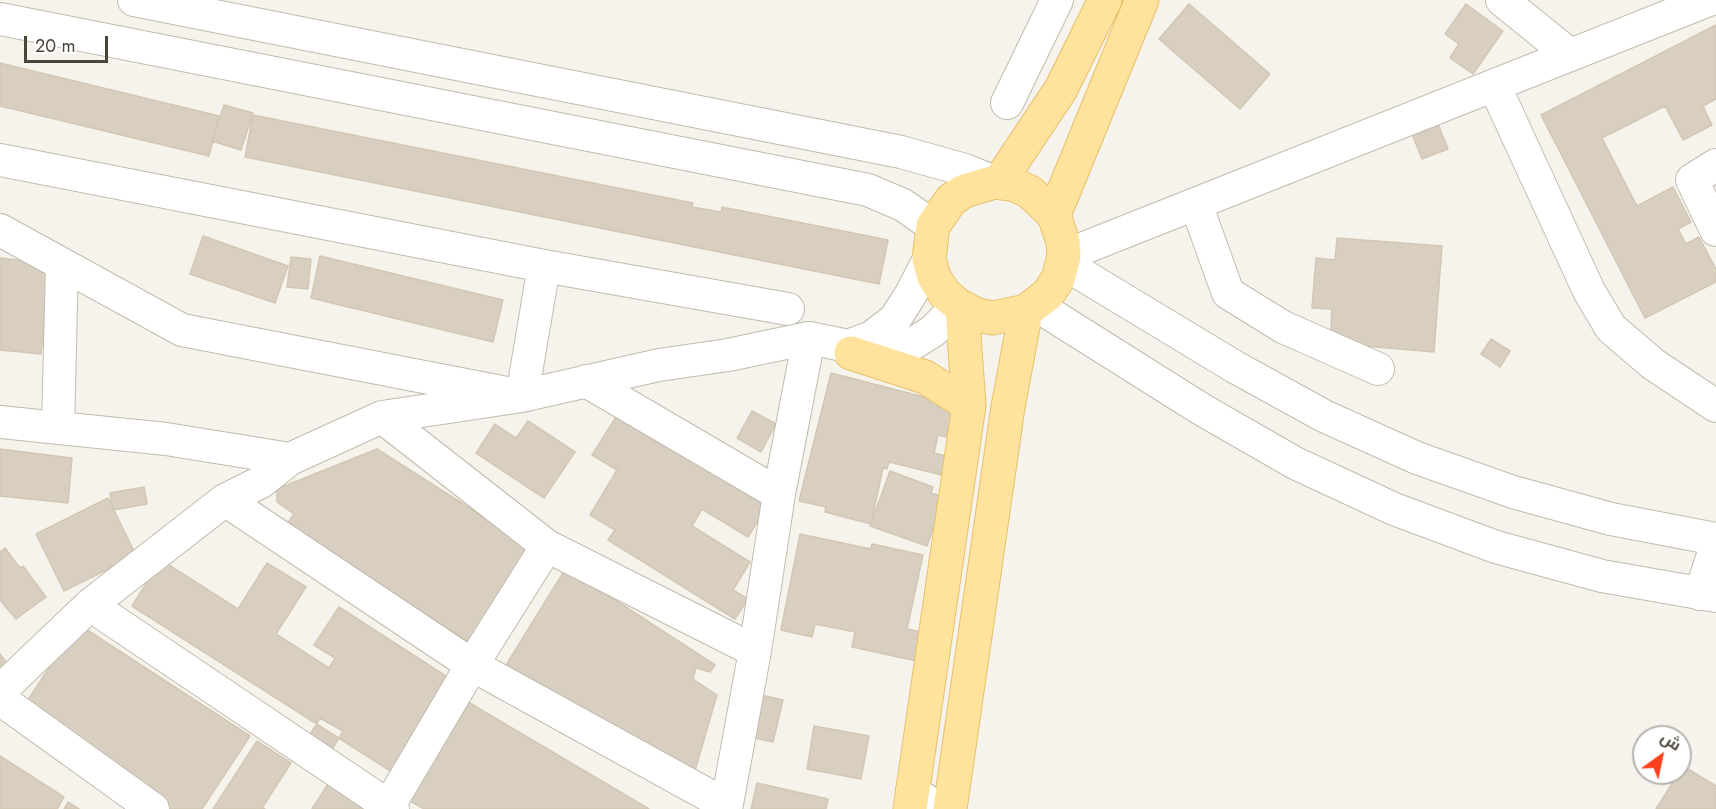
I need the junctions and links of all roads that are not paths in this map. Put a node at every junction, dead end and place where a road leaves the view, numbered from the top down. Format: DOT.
graph roads {
  1 [pos="134,0"];
  2 [pos="1057,0"];
  3 [pos="1105,0"];
  4 [pos="1142,0"];
  5 [pos="1502,0"];
  6 [pos="1709,0"];
  7 [pos="196,6"];
  8 [pos="0,19"];
  9 [pos="1570,55"];
  10 [pos="1495,87"];
  11 [pos="1007,103"];
  12 [pos="0,160"];
  13 [pos="1716,165"];
  14 [pos="997,182"];
  15 [pos="1196,204"];
  16 [pos="1054,215"];
  17 [pos="933,226"];
  18 [pos="0,230"];
  19 [pos="1716,230"];
  20 [pos="929,259"];
  21 [pos="1063,259"];
  22 [pos="62,264"];
  23 [pos="544,266"];
  24 [pos="960,307"];
  25 [pos="1031,308"];
  26 [pos="788,309"];
  27 [pos="809,338"];
  28 [pos="850,350"];
  29 [pos="1378,369"];
  30 [pos="586,381"];
  31 [pos="522,396"];
  32 [pos="969,405"];
  33 [pos="1716,406"];
  34 [pos="382,417"];
  35 [pos="0,422"];
  36 [pos="58,428"];
  37 [pos="290,459"];
  38 [pos="779,494"];
  39 [pos="225,500"];
  40 [pos="1716,539"];
  41 [pos="547,546"];
  42 [pos="1716,546"];
  43 [pos="1708,595"];
  44 [pos="90,605"];
  45 [pos="755,651"];
  46 [pos="472,665"];
  47 [pos="0,691"];
  48 [pos="0,699"];
  49 [pos="920,803"];
  50 [pos="726,807"];
  51 [pos="390,808"];
  52 [pos="153,809"];
  53 [pos="950,809"];
  1 -- 7 [label="street"];
  2 -- 11 [label="street"];
  3 -- 14 [label="main road"];
  4 -- 16 [label="main road"];
  5 -- 9 [label="street"];
  6 -- 9 [label="street"];
  7 -- 14 [label="street"];
  8 -- 17 [label="street"];
  9 -- 10 [label="street"];
  10 -- 15 [label="street"];
  10 -- 33 [label="street"];
  12 -- 23 [label="street"];
  13 -- 19 [label="street"];
  14 -- 16 [label="main road"];
  14 -- 17 [label="main road"];
  15 -- 21 [label="street"];
  15 -- 29 [label="street"];
  16 -- 21 [label="main road"];
  17 -- 20 [label="main road"];
  18 -- 22 [label="street"];
  20 -- 24 [label="main road"];
  20 -- 28 [label="street"];
  21 -- 25 [label="main road"];
  21 -- 40 [label="street"];
  22 -- 31 [label="street"];
  22 -- 36 [label="street"];
  23 -- 26 [label="street"];
  23 -- 31 [label="street"];
  24 -- 25 [label="main road"];
  24 -- 28 [label="street"];
  24 -- 32 [label="main road"];
  25 -- 43 [label="street"];
  25 -- 53 [label="main road"];
  27 -- 28 [label="street"];
  27 -- 30 [label="street"];
  27 -- 38 [label="street"];
  28 -- 32 [label="main road"];
  30 -- 31 [label="street"];
  30 -- 38 [label="street"];
  31 -- 34 [label="street"];
  32 -- 49 [label="main road"];
  34 -- 37 [label="street"];
  34 -- 41 [label="street"];
  35 -- 36 [label="street"];
  36 -- 37 [label="street"];
  37 -- 39 [label="street"];
  38 -- 45 [label="street"];
  39 -- 44 [label="street"];
  39 -- 46 [label="street"];
  41 -- 45 [label="street"];
  41 -- 46 [label="street"];
  42 -- 43 [label="street"];
  44 -- 47 [label="street"];
  44 -- 51 [label="street"];
  45 -- 50 [label="street"];
  46 -- 50 [label="street"];
  46 -- 51 [label="street"];
  48 -- 52 [label="street"];
}
